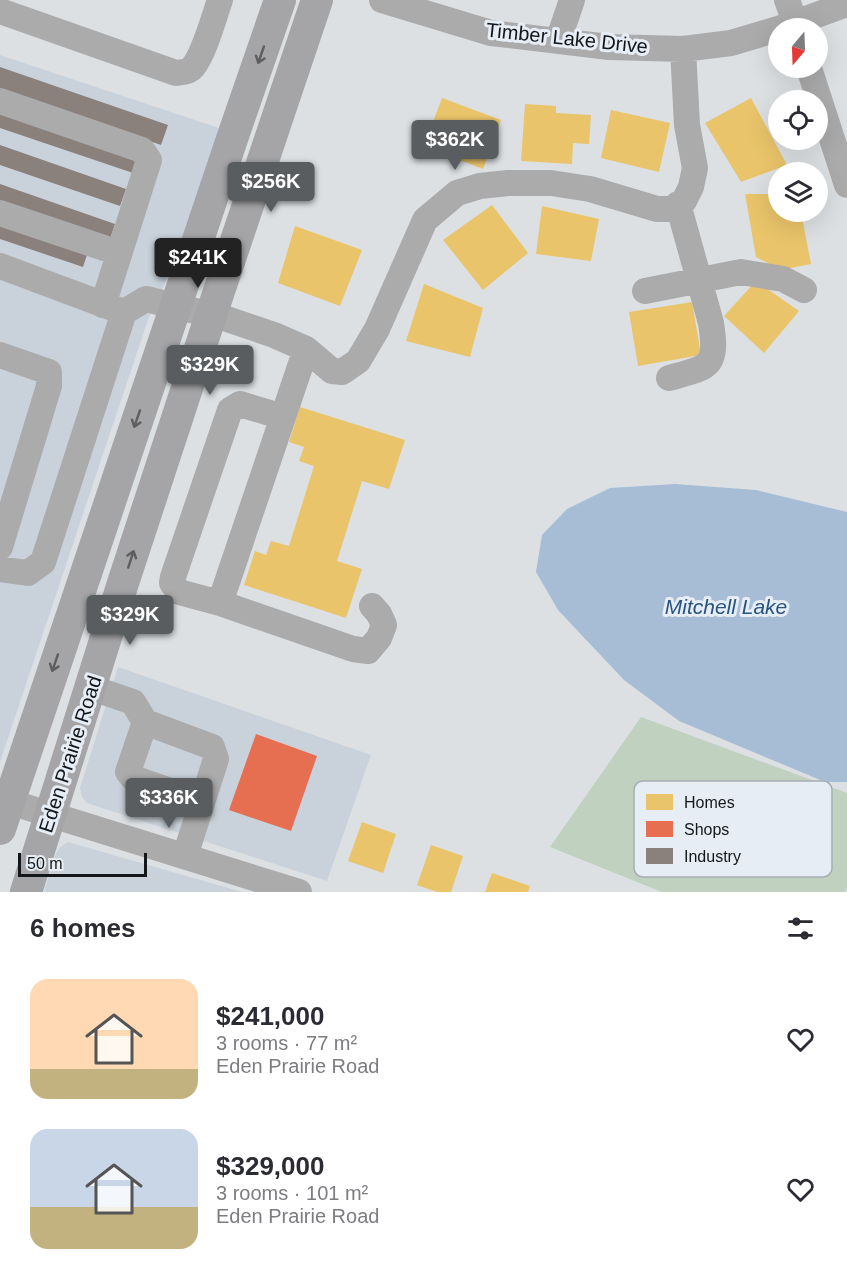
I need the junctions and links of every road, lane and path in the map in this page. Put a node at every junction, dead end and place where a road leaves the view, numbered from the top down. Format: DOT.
graph roads {
  1 [pos="220,0"];
  2 [pos="280,0"];
  3 [pos="317,0"];
  4 [pos="382,0"];
  5 [pos="572,0"];
  6 [pos="787,0"];
  7 [pos="847,4"];
  8 [pos="0,11"];
  9 [pos="788,18"];
  10 [pos="813,18"];
  11 [pos="768,33"];
  12 [pos="558,41"];
  13 [pos="683,49"];
  14 [pos="812,78"];
  15 [pos="0,101"];
  16 [pos="847,185"];
  17 [pos="678,204"];
  18 [pos="0,213"];
  19 [pos="119,253"];
  20 [pos="0,266"];
  21 [pos="699,281"];
  22 [pos="804,290"];
  23 [pos="645,291"];
  24 [pos="175,306"];
  25 [pos="113,308"];
  26 [pos="211,315"];
  27 [pos="306,349"];
  28 [pos="0,355"];
  29 [pos="669,378"];
  30 [pos="283,417"];
  31 [pos="0,547"];
  32 [pos="0,569"];
  33 [pos="220,603"];
  34 [pos="372,606"];
  35 [pos="92,688"];
  36 [pos="145,722"];
  37 [pos="202,802"];
  38 [pos="3,810"];
  39 [pos="51,815"];
  40 [pos="185,856"];
  41 [pos="282,890"];
  42 [pos="26,892"];
  1 -- 8 [label="street"];
  2 -- 24 [label="main road, one-way"];
  3 -- 26 [label="main road, Eden Prairie Road"];
  4 -- 12 [label="street, Timber Lake Drive"];
  5 -- 12 [label="street"];
  6 -- 9 [label="street"];
  7 -- 10 [label="street, Timber Lake Drive"];
  11 -- 13 [label="street, Timber Lake Drive"];
  12 -- 13 [label="street, Timber Lake Drive"];
  13 -- 17 [label="street"];
  14 -- 16 [label="street"];
  15 -- 19 [label="street"];
  17 -- 21 [label="street"];
  17 -- 27 [label="street"];
  18 -- 19 [label="street"];
  19 -- 25 [label="street"];
  20 -- 25 [label="street"];
  21 -- 22 [label="street"];
  21 -- 23 [label="street"];
  21 -- 29 [label="street"];
  24 -- 25 [label="street"];
  24 -- 26 [label="street"];
  24 -- 38 [label="main road, one-way"];
  25 -- 32 [label="street"];
  26 -- 27 [label="street"];
  35 -- 26 [label="main road, Eden Prairie Road, one-way"];
  27 -- 30 [label="street"];
  28 -- 31 [label="street"];
  30 -- 33 [label="street"];
  30 -- 33 [label="street"];
  33 -- 34 [label="street"];
  35 -- 36 [label="street"];
  35 -- 39 [label="main road, Eden Prairie Road"];
  36 -- 37 [label="street"];
  36 -- 37 [label="street"];
  37 -- 40 [label="street"];
  38 -- 39 [label="street"];
  39 -- 40 [label="street"];
  39 -- 42 [label="main road, Eden Prairie Road"];
  40 -- 41 [label="street"];
}
